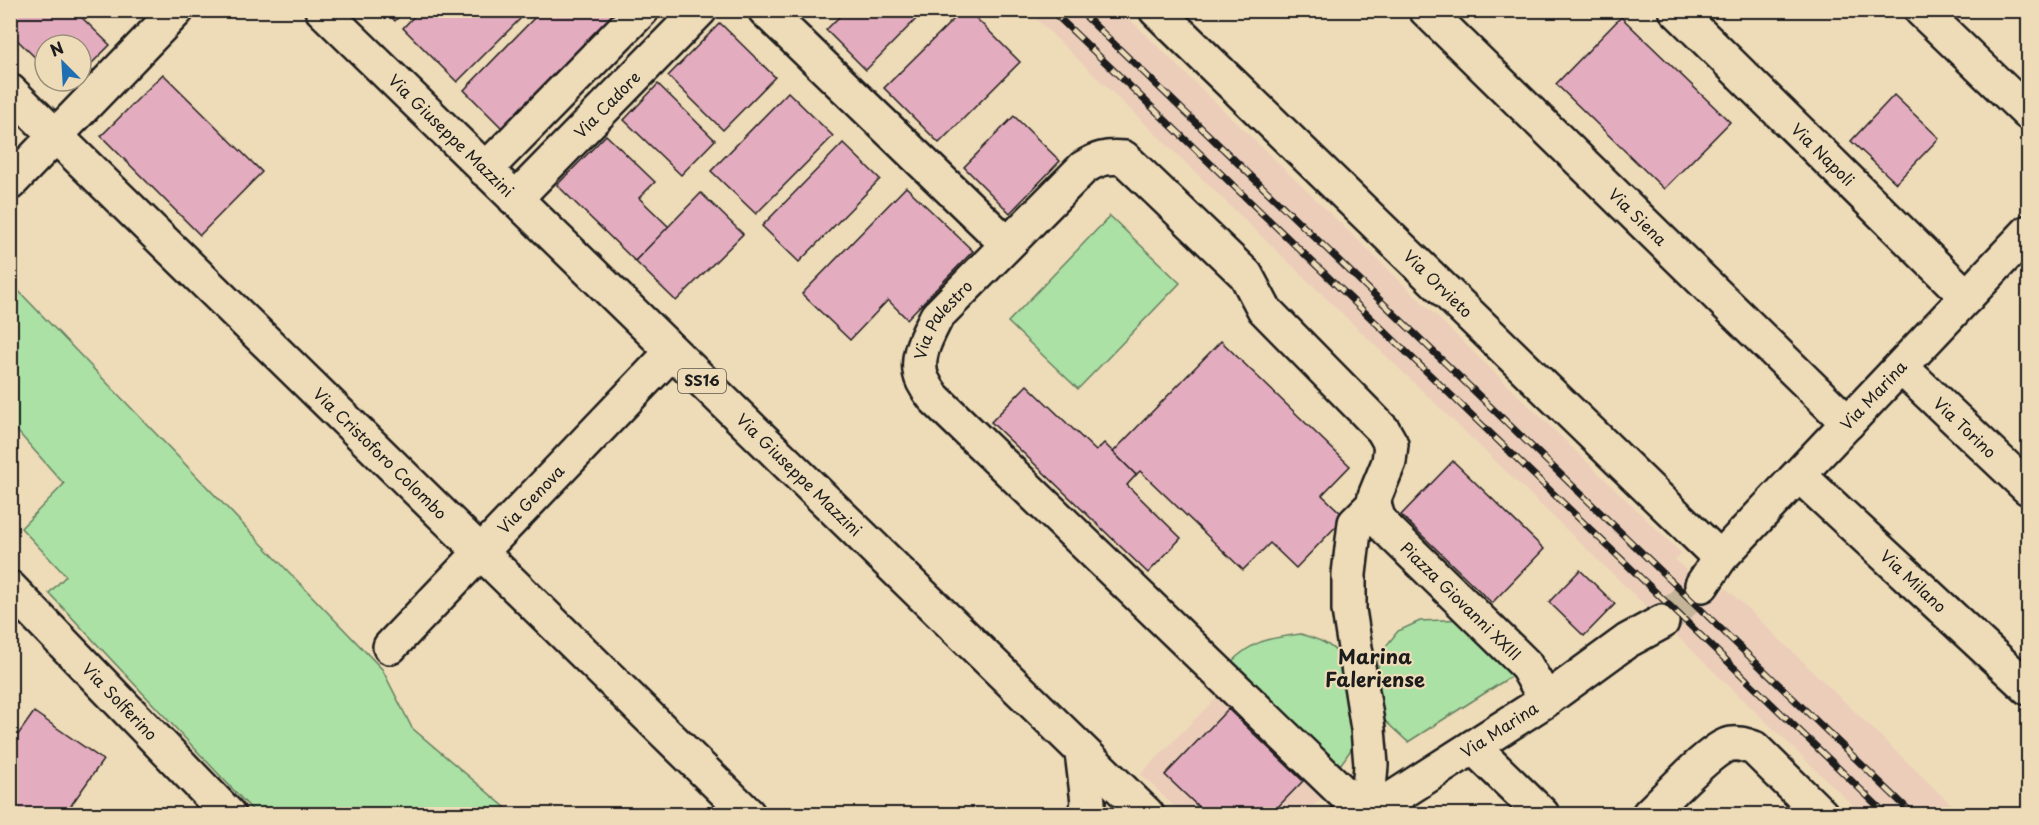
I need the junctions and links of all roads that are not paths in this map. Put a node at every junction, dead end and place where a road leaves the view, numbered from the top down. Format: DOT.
graph roads {
  1 [pos="177,10"];
  2 [pos="322,10"];
  3 [pos="642,10"];
  4 [pos="700,10"];
  5 [pos="765,10"];
  6 [pos="1156,10"];
  7 [pos="1426,10"];
  8 [pos="1676,10"];
  9 [pos="1921,10"];
  10 [pos="10,91"];
  11 [pos="2028,113"];
  12 [pos="55,136"];
  13 [pos="485,170"];
  14 [pos="10,183"];
  15 [pos="514,199"];
  16 [pos="2028,232"];
  17 [pos="1007,244"];
  18 [pos="1967,297"];
  19 [pos="672,352"];
  20 [pos="1901,368"];
  21 [pos="1848,423"];
  22 [pos="1799,475"];
  23 [pos="2028,489"];
  24 [pos="1374,504"];
  25 [pos="480,552"];
  26 [pos="1720,558"];
  27 [pos="1698,581"];
  28 [pos="10,588"];
  29 [pos="1657,617"];
  30 [pos="390,647"];
  31 [pos="2028,688"];
  32 [pos="1546,700"];
  33 [pos="1473,747"];
  34 [pos="1082,752"];
  35 [pos="228,814"];
  36 [pos="748,814"];
  37 [pos="1086,814"];
  38 [pos="1147,814"];
  39 [pos="1367,814"];
  40 [pos="1542,814"];
  41 [pos="1649,814"];
  42 [pos="1821,814"];
  1 -- 12 [label="street"];
  2 -- 13 [label="street, Via Giuseppe Mazzini / SS16"];
  3 -- 13 [label="street"];
  4 -- 15 [label="street, Via Cadore"];
  5 -- 17 [label="street"];
  6 -- 26 [label="street, Via Orvieto"];
  7 -- 21 [label="street, Via Siena"];
  8 -- 18 [label="street, Via Napoli"];
  9 -- 11 [label="street"];
  10 -- 12 [label="street, Via Cristoforo Colombo"];
  12 -- 14 [label="street"];
  12 -- 25 [label="street, Via Cristoforo Colombo"];
  13 -- 15 [label="street, Via Giuseppe Mazzini / SS16"];
  15 -- 19 [label="street, Via Giuseppe Mazzini / SS16"];
  16 -- 18 [label="street, Via Marina"];
  17 -- 24 [label="street, Via Palestro"];
  17 -- 39 [label="street, Via Palestro"];
  18 -- 20 [label="street, Via Marina"];
  19 -- 25 [label="street, Via Genova"];
  19 -- 34 [label="street, Via Giuseppe Mazzini / SS16"];
  20 -- 21 [label="street, Via Marina"];
  20 -- 23 [label="street, Via Torino"];
  21 -- 22 [label="street, Via Marina"];
  22 -- 26 [label="street, Via Marina"];
  22 -- 31 [label="street, Via Milano"];
  24 -- 32 [label="street, Piazza Giovanni XXIII"];
  24 -- 39 [label="street"];
  25 -- 30 [label="street, Via Genova"];
  25 -- 36 [label="street, Via Cristoforo Colombo"];
  26 -- 27 [label="street, Via Marina"];
  28 -- 35 [label="street, Via Solferino"];
  29 -- 32 [label="street, Via Marina"];
  32 -- 33 [label="street, Via Marina"];
  33 -- 39 [label="street, Via Marina"];
  33 -- 40 [label="street"];
  34 -- 37 [label="street"];
  34 -- 38 [label="street, Via Giuseppe Mazzini / SS16"];
  41 -- 42 [label="street"];
}
